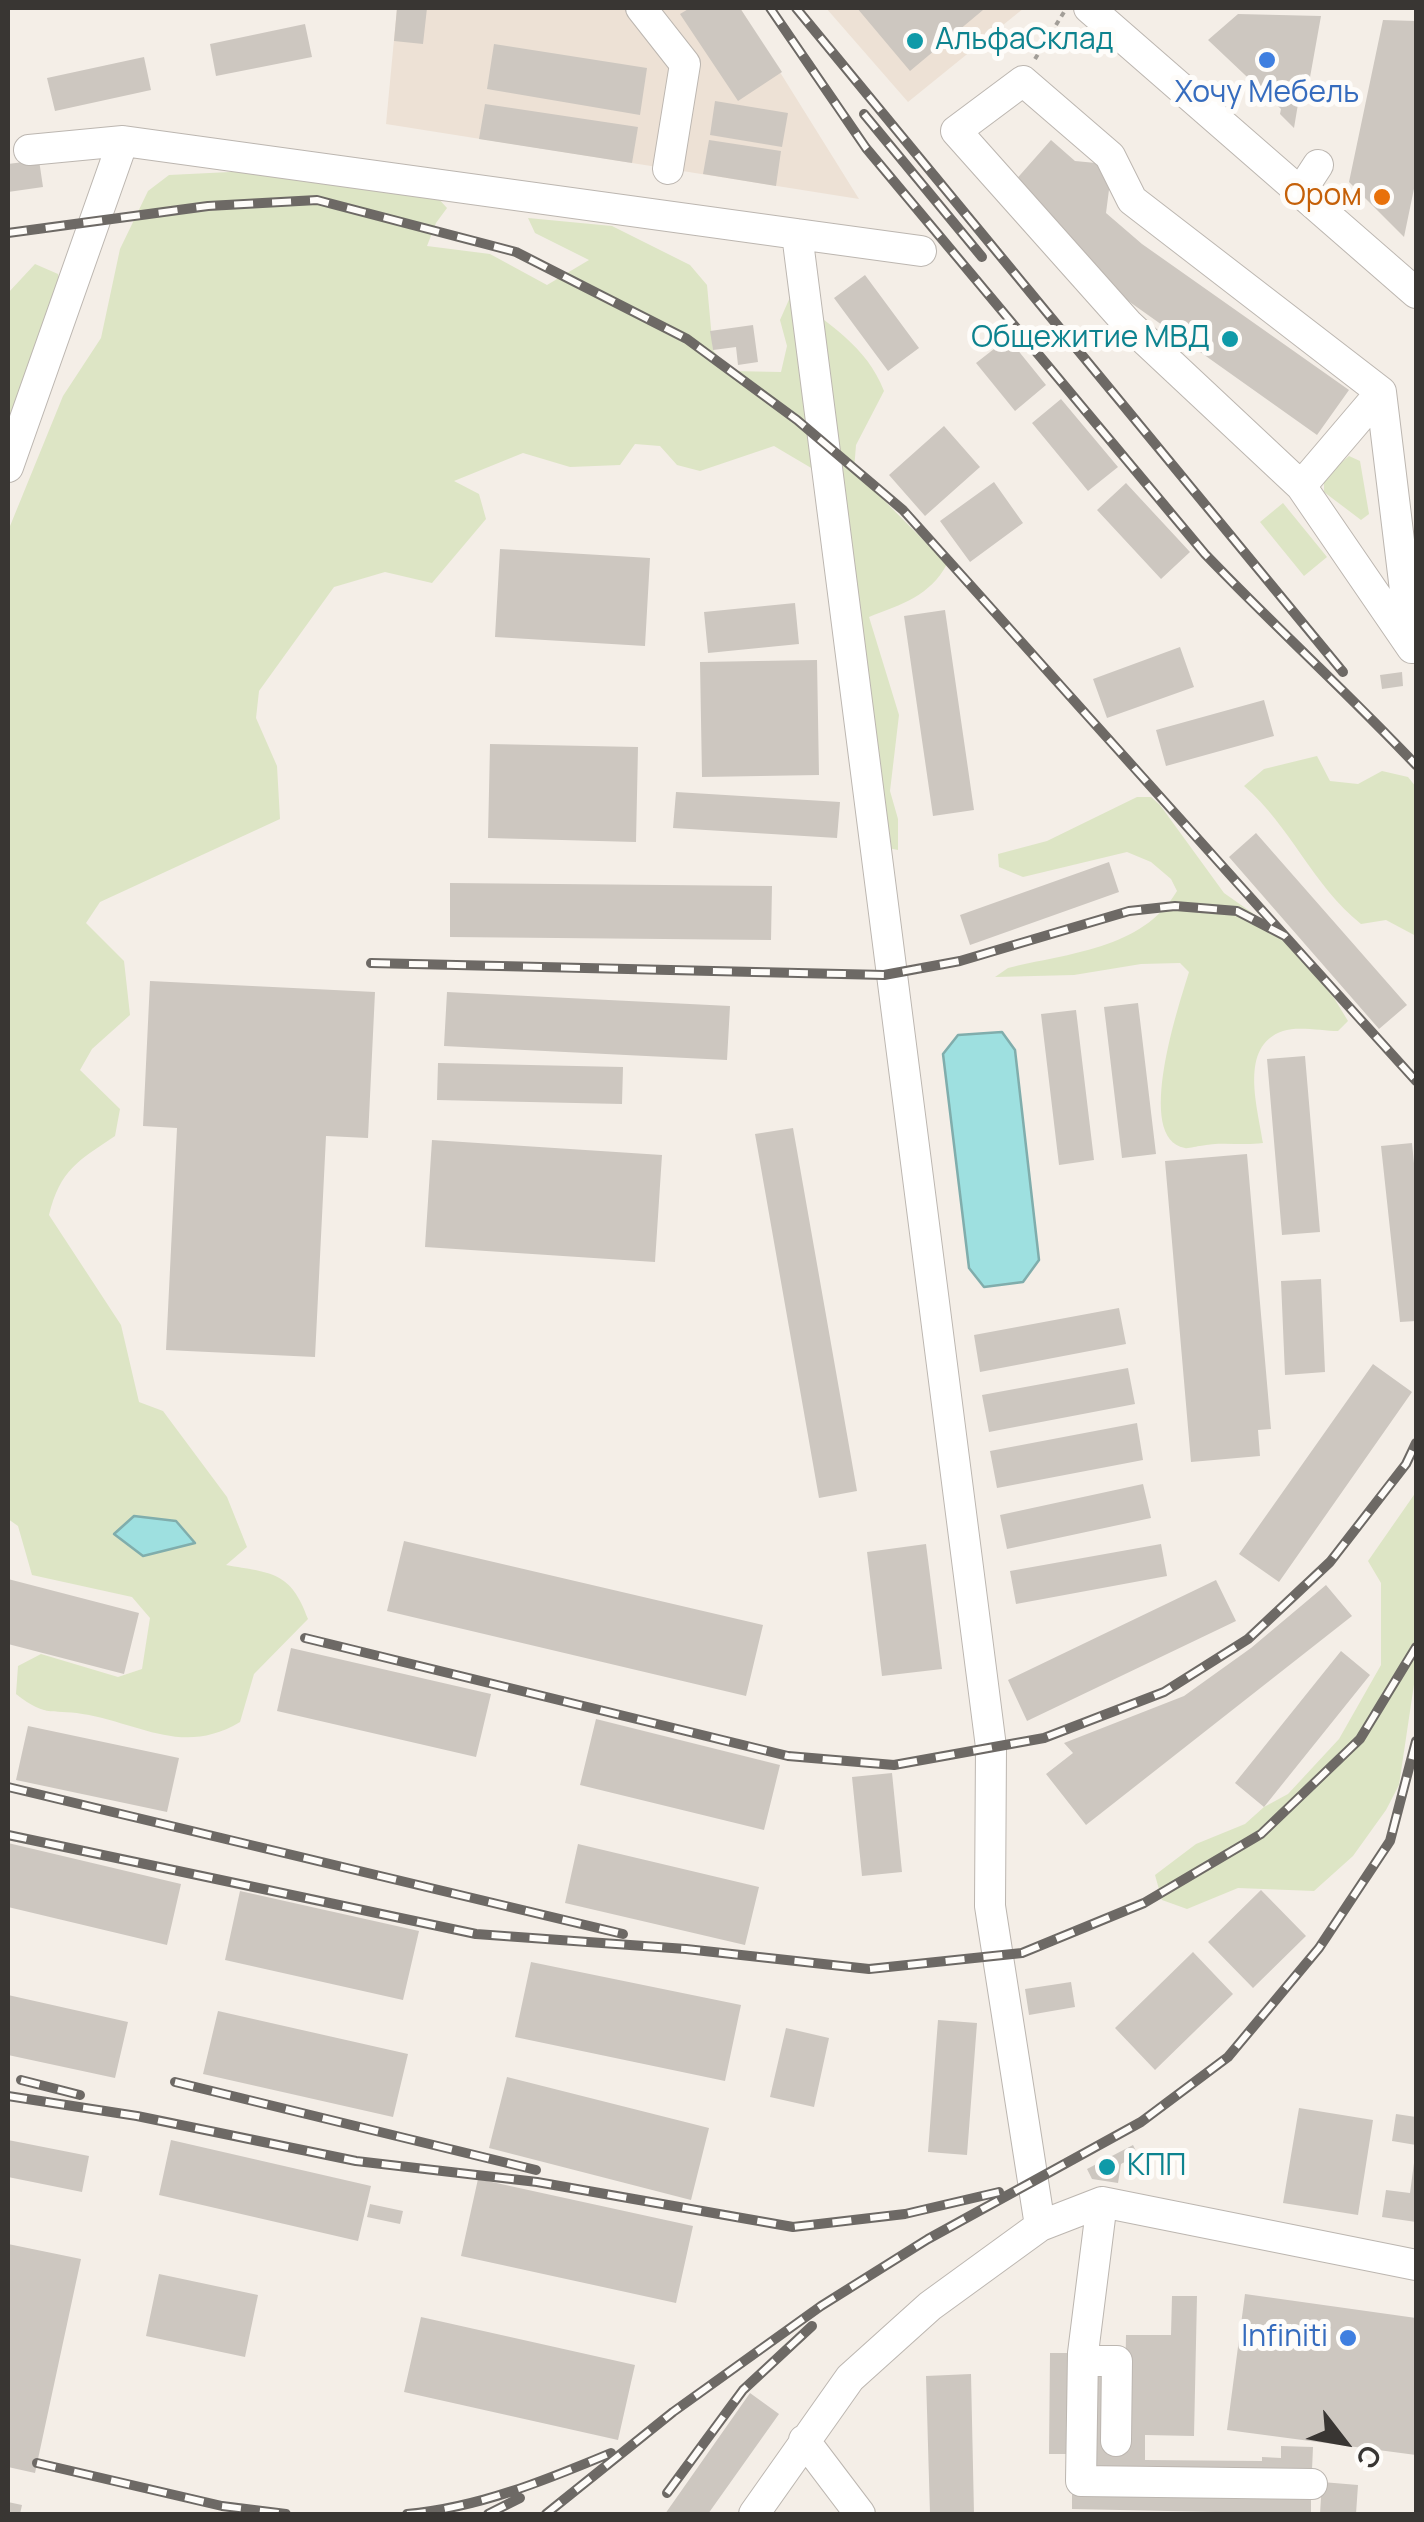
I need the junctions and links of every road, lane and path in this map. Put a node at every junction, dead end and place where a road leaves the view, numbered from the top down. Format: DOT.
graph roads {
  1 [pos="641,8"];
  2 [pos="1066,8"];
  3 [pos="1089,8"];
  4 [pos="1022,80"];
  5 [pos="123,141"];
  6 [pos="30,150"];
  7 [pos="1318,165"];
  8 [pos="668,168"];
  9 [pos="1301,192"];
  10 [pos="797,234"];
  11 [pos="921,251"];
  12 [pos="1416,293"];
  13 [pos="1381,392"];
  14 [pos="8,467"];
  15 [pos="1301,486"];
  16 [pos="1414,648"];
  17 [pos="1102,2202"];
  18 [pos="1040,2226"];
  19 [pos="1416,2265"];
  20 [pos="1083,2361"];
  21 [pos="804,2440"];
  22 [pos="1116,2441"];
  23 [pos="1312,2484"];
  24 [pos="754,2514"];
  25 [pos="860,2514"];
  1 -- 8 [label="street"];
  2 -- 4 [label="path"];
  3 -- 9 [label="street"];
  4 -- 13 [label="street"];
  4 -- 15 [label="street"];
  5 -- 6 [label="street"];
  5 -- 10 [label="street"];
  5 -- 14 [label="street"];
  7 -- 9 [label="street"];
  9 -- 12 [label="street"];
  10 -- 11 [label="street"];
  10 -- 18 [label="street"];
  13 -- 15 [label="street"];
  13 -- 16 [label="street"];
  15 -- 16 [label="street"];
  17 -- 18 [label="street"];
  17 -- 19 [label="street"];
  17 -- 20 [label="street"];
  18 -- 21 [label="street"];
  20 -- 22 [label="street"];
  20 -- 23 [label="street"];
  21 -- 24 [label="street"];
  21 -- 25 [label="street"];
}
